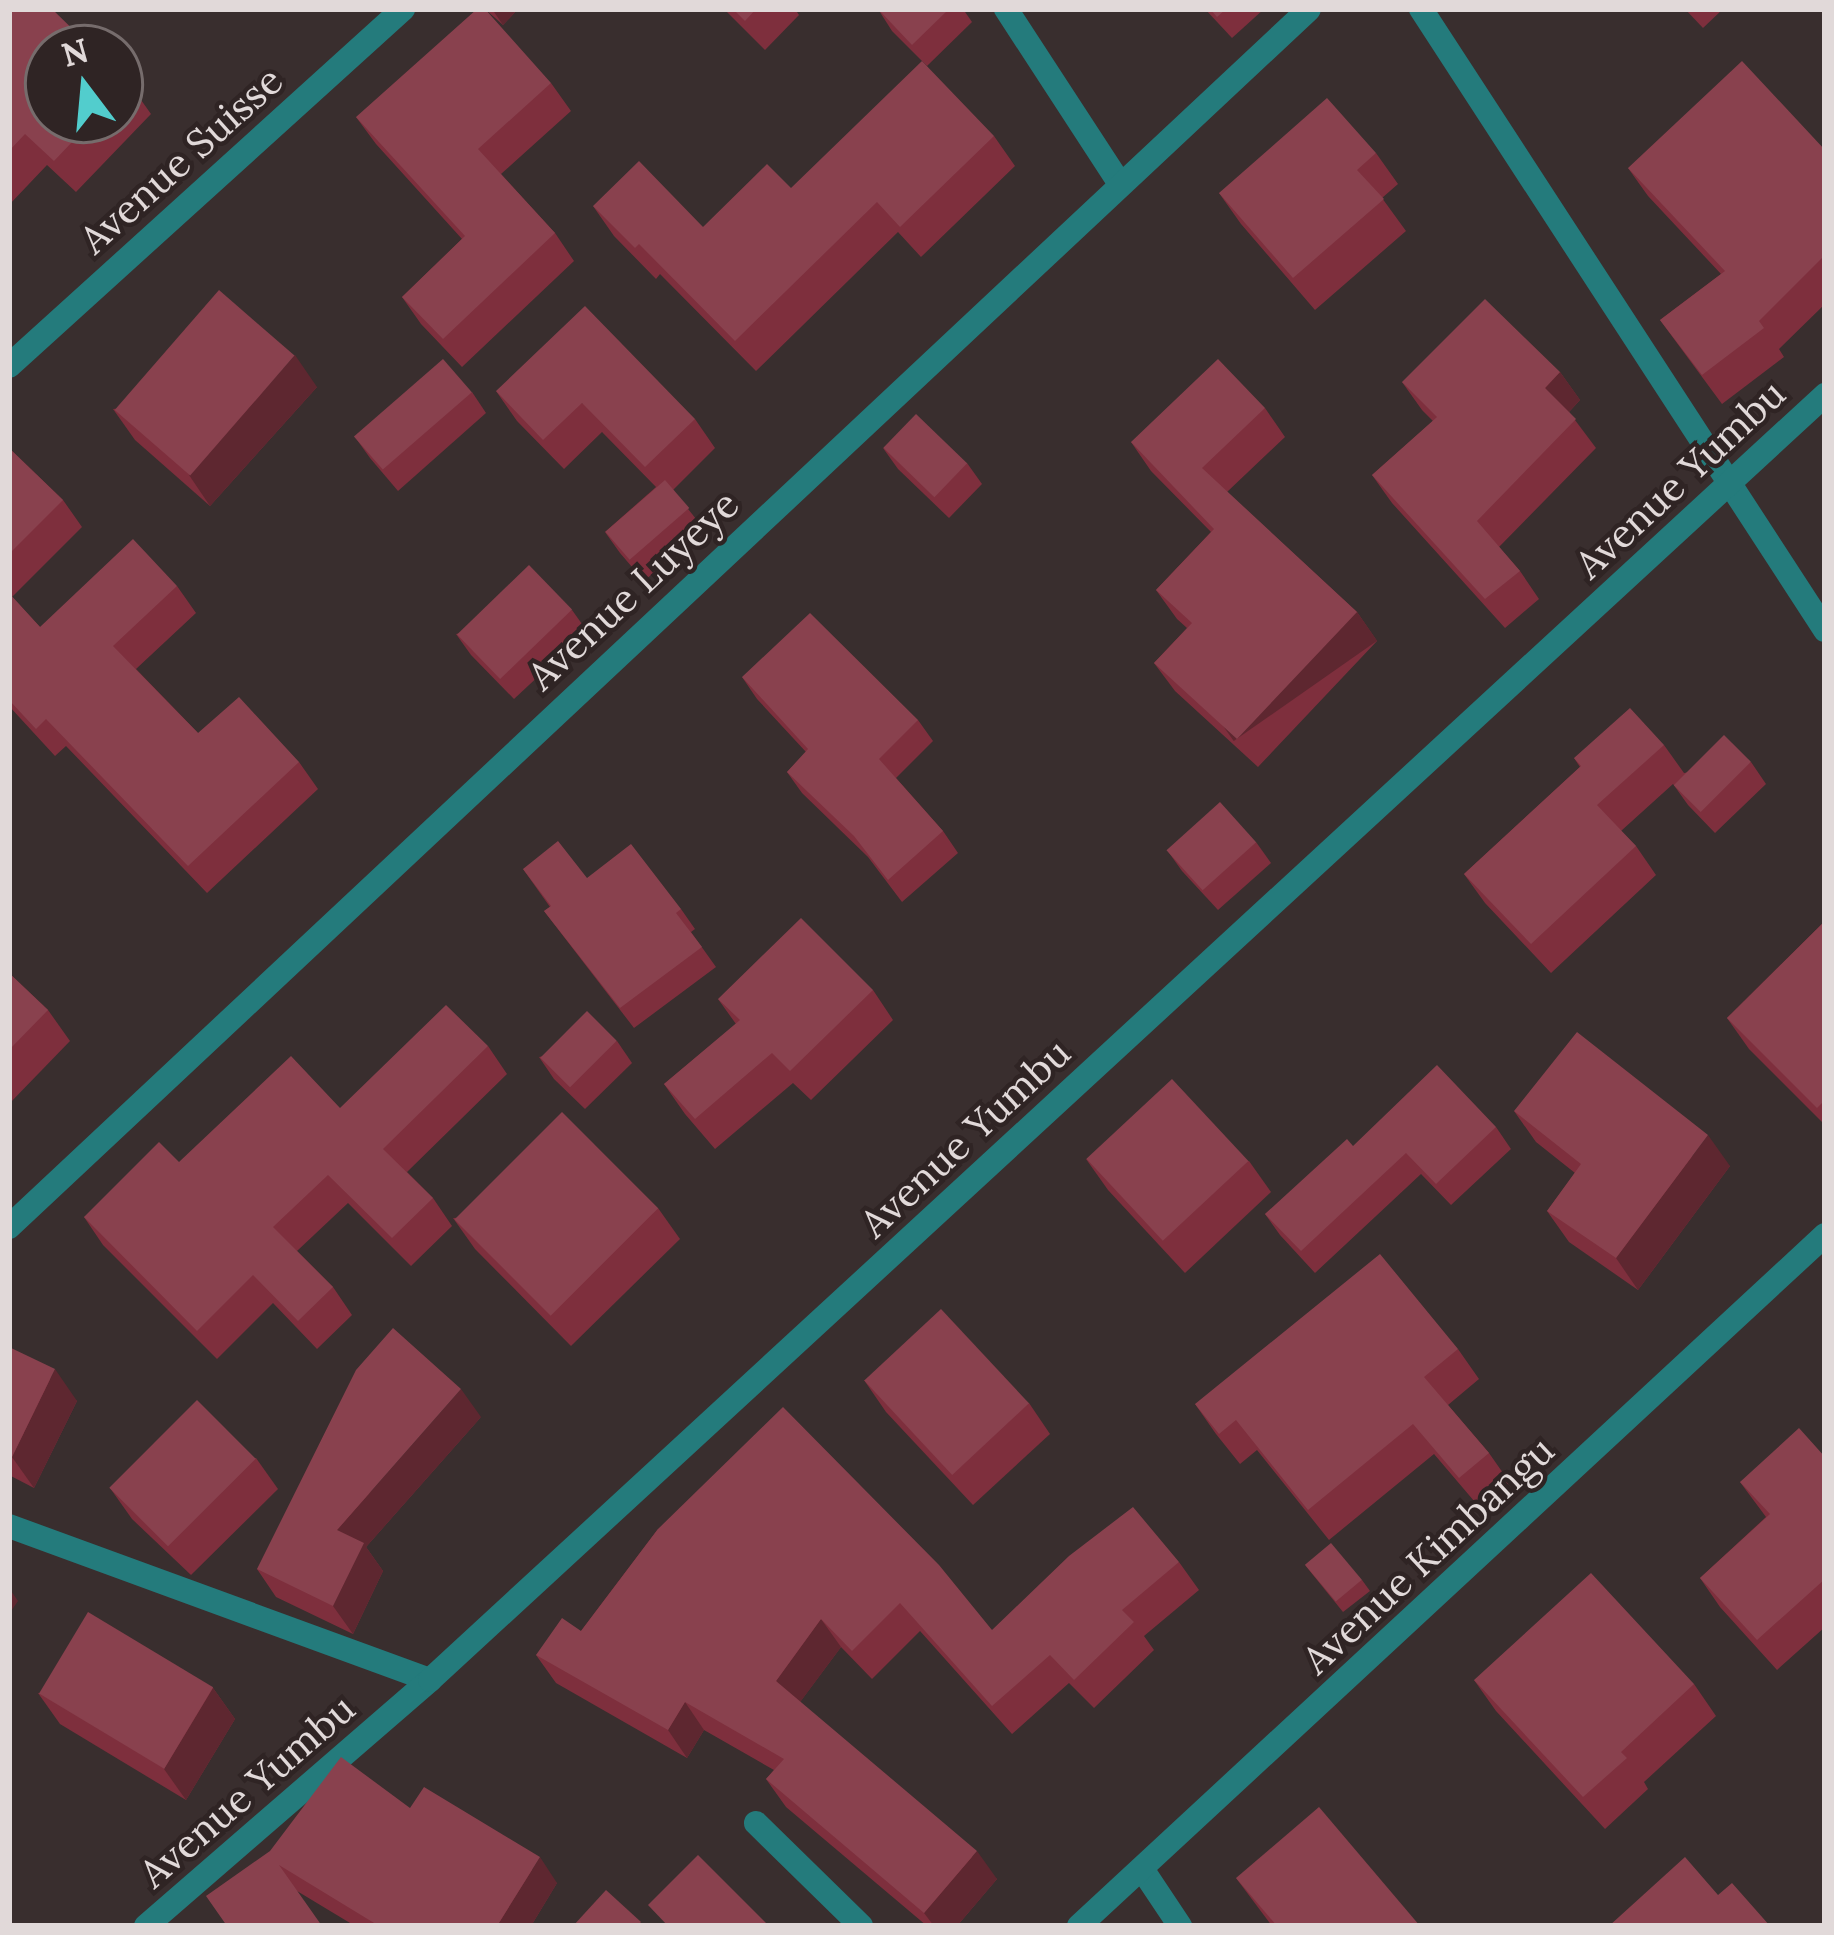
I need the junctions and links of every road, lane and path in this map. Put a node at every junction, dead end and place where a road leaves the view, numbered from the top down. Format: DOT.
graph roads {
  1 [pos="403,9"];
  2 [pos="1006,9"];
  3 [pos="1309,9"];
  4 [pos="1421,9"];
  5 [pos="1120,184"];
  6 [pos="9,366"];
  7 [pos="1825,395"];
  8 [pos="1727,484"];
  9 [pos="1825,630"];
  10 [pos="9,1227"];
  11 [pos="1825,1235"];
  12 [pos="9,1526"];
  13 [pos="430,1680"];
  14 [pos="756,1823"];
  15 [pos="1142,1869"];
  16 [pos="146,1926"];
  17 [pos="861,1926"];
  18 [pos="1079,1926"];
  19 [pos="1180,1926"];
  1 -- 6 [label="street, Avenue Suisse"];
  2 -- 5 [label="street"];
  3 -- 5 [label="street, Avenue Luyeye"];
  4 -- 8 [label="street"];
  5 -- 10 [label="street, Avenue Luyeye"];
  7 -- 8 [label="street, Avenue Yumbu"];
  8 -- 9 [label="street"];
  8 -- 13 [label="street, Avenue Yumbu"];
  11 -- 15 [label="street, Avenue Kimbangu"];
  12 -- 13 [label="street"];
  13 -- 16 [label="street, Avenue Yumbu"];
  14 -- 17 [label="street"];
  15 -- 18 [label="street, Avenue Kimbangu"];
  15 -- 19 [label="street"];
}
